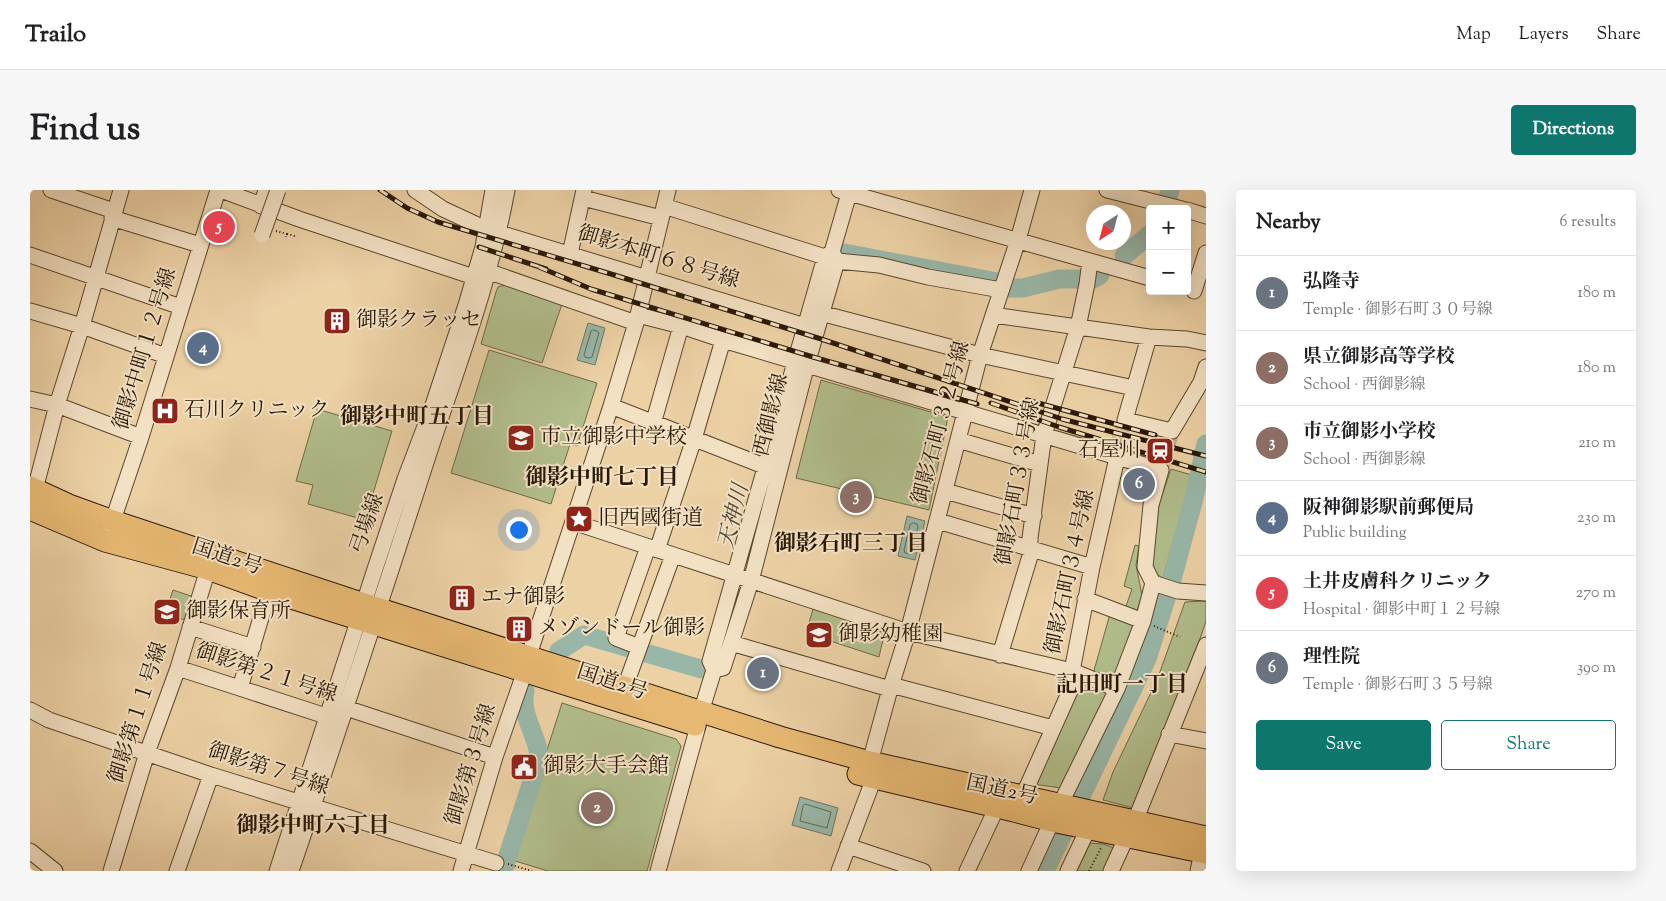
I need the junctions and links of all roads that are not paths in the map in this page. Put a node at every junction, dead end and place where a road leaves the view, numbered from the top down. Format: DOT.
graph roads {
  1 [pos="51,190"];
  2 [pos="121,190"];
  3 [pos="220,190"];
  4 [pos="266,190"];
  5 [pos="278,190"];
  6 [pos="415,190"];
  7 [pos="493,190"];
  8 [pos="507,190"];
  9 [pos="668,190"];
  10 [pos="1032,190"];
  11 [pos="1107,190"];
  12 [pos="846,191"];
  13 [pos="246,194"];
  14 [pos="584,194"];
  15 [pos="1171,205"];
  16 [pos="261,206"];
  17 [pos="1191,211"];
  18 [pos="663,212"];
  19 [pos="113,214"];
  20 [pos="1206,216"];
  21 [pos="492,231"];
  22 [pos="268,232"];
  23 [pos="1018,240"];
  24 [pos="200,245"];
  25 [pos="1206,253"];
  26 [pos="30,254"];
  27 [pos="570,254"];
  28 [pos="831,257"];
  29 [pos="1089,273"];
  30 [pos="480,274"];
  31 [pos="647,277"];
  32 [pos="95,278"];
  33 [pos="1146,278"];
  34 [pos="1002,287"];
  35 [pos="1196,291"];
  36 [pos="181,307"];
  37 [pos="30,311"];
  38 [pos="816,311"];
  39 [pos="993,316"];
  40 [pos="637,319"];
  41 [pos="82,326"];
  42 [pos="681,326"];
  43 [pos="805,326"];
  44 [pos="1078,327"];
  45 [pos="1149,337"];
  46 [pos="723,340"];
  47 [pos="1206,343"];
  48 [pos="980,355"];
  49 [pos="166,356"];
  50 [pos="800,362"];
  51 [pos="1206,367"];
  52 [pos="1063,373"];
  53 [pos="1134,388"];
  54 [pos="30,399"];
  55 [pos="57,406"];
  56 [pos="611,406"];
  57 [pos="965,412"];
  58 [pos="653,424"];
  59 [pos="1044,435"];
  60 [pos="141,436"];
  61 [pos="694,439"];
  62 [pos="958,440"];
  63 [pos="1116,455"];
  64 [pos="1040,464"];
  65 [pos="764,466"];
  66 [pos="945,491"];
  67 [pos="31,495"];
  68 [pos="1034,516"];
  69 [pos="113,521"];
  70 [pos="938,521"];
  71 [pos="573,522"];
  72 [pos="105,541"];
  73 [pos="653,548"];
  74 [pos="1030,548"];
  75 [pos="673,555"];
  76 [pos="1092,567"];
  77 [pos="208,569"];
  78 [pos="743,578"];
  79 [pos="1157,584"];
  80 [pos="269,591"];
  81 [pos="1206,593"];
  82 [pos="1085,599"];
  83 [pos="369,614"];
  84 [pos="1145,622"];
  85 [pos="190,627"];
  86 [pos="908,632"];
  87 [pos="731,643"];
  88 [pos="253,647"];
  89 [pos="638,649"];
  90 [pos="1205,652"];
  91 [pos="1000,655"];
  92 [pos="527,663"];
  93 [pos="178,668"];
  94 [pos="714,670"];
  95 [pos="1074,672"];
  96 [pos="626,687"];
  97 [pos="891,687"];
  98 [pos="240,688"];
  99 [pos="1117,688"];
  100 [pos="30,710"];
  101 [pos="338,715"];
  102 [pos="700,719"];
  103 [pos="1053,728"];
  104 [pos="1169,734"];
  105 [pos="1206,741"];
  106 [pos="147,753"];
  107 [pos="495,757"];
  108 [pos="872,770"];
  109 [pos="211,774"];
  110 [pos="1023,796"];
  111 [pos="306,804"];
  112 [pos="997,807"];
  113 [pos="1072,816"];
  114 [pos="1131,829"];
  115 [pos="848,846"];
  116 [pos="30,851"];
  117 [pos="1203,853"];
  118 [pos="467,854"];
  119 [pos="496,863"];
  120 [pos="56,871"];
  121 [pos="111,871"];
  122 [pos="177,871"];
  123 [pos="277,871"];
  124 [pos="291,871"];
  125 [pos="461,871"];
  126 [pos="658,871"];
  127 [pos="839,871"];
  128 [pos="923,871"];
  129 [pos="967,871"];
  130 [pos="1029,871"];
  131 [pos="1068,871"];
  132 [pos="1111,871"];
  1 -- 19 [label="street"];
  2 -- 19 [label="street"];
  3 -- 13 [label="street"];
  3 -- 24 [label="street, 御影中町１２号線"];
  4 -- 16 [label="street"];
  5 -- 22 [label="street, bridge"];
  6 -- 21 [label="street, 御影本町６８号線"];
  7 -- 21 [label="street, 弓場線"];
  8 -- 21 [label="street, 弓場線"];
  9 -- 18 [label="street, 御影第３号線"];
  10 -- 23 [label="street, 御影石町３２号線"];
  11 -- 15 [label="street"];
  12 -- 23 [label="street"];
  12 -- 28 [label="street, 西御影線"];
  13 -- 16 [label="street"];
  14 -- 18 [label="street"];
  14 -- 27 [label="street"];
  16 -- 30 [label="street"];
  17 -- 20 [label="street"];
  18 -- 28 [label="street"];
  18 -- 31 [label="street, 御影第３号線"];
  19 -- 24 [label="street"];
  19 -- 32 [label="street"];
  21 -- 27 [label="street, 御影本町６８号線"];
  21 -- 30 [label="street, 弓場線"];
  23 -- 29 [label="street"];
  23 -- 34 [label="street, 御影石町３２号線"];
  24 -- 36 [label="street, 御影中町１２号線"];
  25 -- 35 [label="street"];
  26 -- 32 [label="street"];
  27 -- 31 [label="street, 御影本町６８号線"];
  28 -- 34 [label="street"];
  28 -- 38 [label="street, 西御影線"];
  29 -- 33 [label="street"];
  29 -- 44 [label="street, 御影石町３３号線"];
  30 -- 40 [label="street"];
  30 -- 83 [label="street, 弓場線"];
  31 -- 40 [label="street, 御影第３号線"];
  31 -- 43 [label="street, 御影本町６８号線"];
  32 -- 36 [label="street"];
  32 -- 41 [label="street"];
  34 -- 39 [label="street, 御影石町３２号線"];
  36 -- 49 [label="street, 御影中町１２号線"];
  37 -- 41 [label="street"];
  38 -- 43 [label="street, 西御影線"];
  38 -- 48 [label="street"];
  38 -- 50 [label="street, 西御影線"];
  39 -- 44 [label="street"];
  39 -- 48 [label="street, 御影石町３２号線"];
  40 -- 42 [label="street"];
  40 -- 56 [label="street, 御影第３号線"];
  41 -- 49 [label="street"];
  41 -- 55 [label="street"];
  42 -- 46 [label="street"];
  42 -- 58 [label="street"];
  43 -- 50 [label="street, 西御影線"];
  44 -- 45 [label="street"];
  44 -- 52 [label="street, 御影石町３３号線"];
  45 -- 47 [label="street"];
  45 -- 53 [label="street"];
  46 -- 50 [label="street"];
  46 -- 61 [label="street"];
  48 -- 52 [label="street"];
  48 -- 57 [label="street, 御影石町３２号線"];
  49 -- 60 [label="street, 御影中町１２号線"];
  50 -- 57 [label="street"];
  50 -- 65 [label="street, 西御影線"];
  50 -- 78 [label="street, 西御影線"];
  51 -- 53 [label="street"];
  52 -- 53 [label="street"];
  52 -- 59 [label="street, 御影石町３３号線"];
  54 -- 55 [label="street"];
  55 -- 60 [label="street"];
  55 -- 67 [label="street"];
  56 -- 58 [label="street"];
  56 -- 71 [label="street, 御影第３号線"];
  57 -- 59 [label="street"];
  57 -- 62 [label="street, 御影石町３２号線"];
  58 -- 61 [label="street"];
  59 -- 63 [label="street"];
  59 -- 64 [label="street, 御影石町３３号線"];
  60 -- 69 [label="street, 御影中町１２号線"];
  61 -- 65 [label="street"];
  61 -- 73 [label="street"];
  62 -- 64 [label="street"];
  62 -- 66 [label="street, 御影石町３２号線"];
  63 -- 76 [label="street, 御影石町３４号線"];
  63 -- 79 [label="street"];
  64 -- 68 [label="street, 御影石町３３号線"];
  65 -- 78 [label="street, 西御影線"];
  66 -- 68 [label="street"];
  66 -- 70 [label="street, 御影石町３２号線"];
  67 -- 69 [label="highway, 国道2号"];
  67 -- 72 [label="highway, 国道2号"];
  68 -- 74 [label="street, 御影石町３３号線"];
  69 -- 72 [label="street, 御影中町１２号線"];
  69 -- 83 [label="highway, 国道2号"];
  70 -- 74 [label="street"];
  70 -- 86 [label="street, 御影石町３２号線"];
  71 -- 73 [label="street"];
  71 -- 92 [label="street, 御影第３号線"];
  72 -- 77 [label="highway, 国道2号"];
  73 -- 75 [label="street"];
  73 -- 89 [label="street"];
  74 -- 76 [label="street"];
  74 -- 91 [label="street, 御影石町３３号線"];
  75 -- 78 [label="street"];
  75 -- 89 [label="street"];
  76 -- 82 [label="street, 御影石町３４号線"];
  77 -- 80 [label="highway, 国道2号"];
  77 -- 85 [label="street, 御影第１１号線"];
  78 -- 86 [label="street"];
  78 -- 87 [label="street, 西御影線"];
  78 -- 94 [label="street, 西御影線"];
  79 -- 81 [label="street"];
  79 -- 84 [label="street"];
  80 -- 83 [label="highway, 国道2号"];
  80 -- 88 [label="street"];
  82 -- 84 [label="street"];
  82 -- 95 [label="street, 御影石町３４号線"];
  83 -- 92 [label="highway, 国道2号"];
  83 -- 101 [label="street, 弓場線"];
  83 -- 101 [label="street, 弓場線"];
  84 -- 99 [label="street"];
  85 -- 88 [label="street"];
  85 -- 93 [label="street, 御影第１１号線"];
  86 -- 91 [label="street"];
  86 -- 97 [label="street, 御影石町３２号線"];
  87 -- 94 [label="street, 西御影線"];
  87 -- 97 [label="street"];
  88 -- 98 [label="street"];
  89 -- 96 [label="street"];
  90 -- 104 [label="street"];
  91 -- 95 [label="street"];
  92 -- 96 [label="highway, 国道2号"];
  92 -- 102 [label="highway, 国道2号"];
  92 -- 107 [label="street, 御影第３号線"];
  93 -- 98 [label="street, 御影第２１号線"];
  93 -- 106 [label="street, 御影第１１号線"];
  94 -- 102 [label="street, 西御影線"];
  95 -- 99 [label="street"];
  95 -- 103 [label="street, 御影石町３４号線"];
  96 -- 102 [label="highway, 国道2号"];
  97 -- 103 [label="street"];
  97 -- 108 [label="street, 御影石町３２号線"];
  98 -- 101 [label="street, 御影第２１号線"];
  99 -- 113 [label="street"];
  100 -- 106 [label="street, 御影第７号線"];
  101 -- 107 [label="street, 御影第２１号線"];
  101 -- 111 [label="street, 弓場線"];
  102 -- 108 [label="highway, 国道2号"];
  102 -- 126 [label="street, 西御影線"];
  103 -- 110 [label="street, 御影石町３４号線"];
  104 -- 105 [label="street"];
  104 -- 114 [label="street"];
  106 -- 109 [label="street, 御影第７号線"];
  106 -- 121 [label="street, 御影第１１号線"];
  107 -- 118 [label="street, 御影第３号線"];
  108 -- 110 [label="highway, 国道2号"];
  108 -- 112 [label="highway, 国道2号"];
  108 -- 115 [label="street, 御影石町３２号線"];
  109 -- 111 [label="street, 御影第７号線"];
  109 -- 122 [label="street"];
  110 -- 113 [label="highway, 国道2号"];
  111 -- 118 [label="street, 御影第７号線"];
  111 -- 123 [label="street, 弓場線"];
  111 -- 124 [label="street, 弓場線"];
  112 -- 113 [label="highway, 国道2号"];
  112 -- 129 [label="street"];
  113 -- 114 [label="highway, 国道2号"];
  113 -- 130 [label="street"];
  113 -- 131 [label="street"];
  114 -- 117 [label="highway, 国道2号"];
  114 -- 132 [label="street"];
  115 -- 127 [label="street, 御影石町３２号線"];
  115 -- 128 [label="street"];
  116 -- 120 [label="street"];
  118 -- 119 [label="street, 御影第７号線"];
  118 -- 125 [label="street, 御影第３号線"];
}
